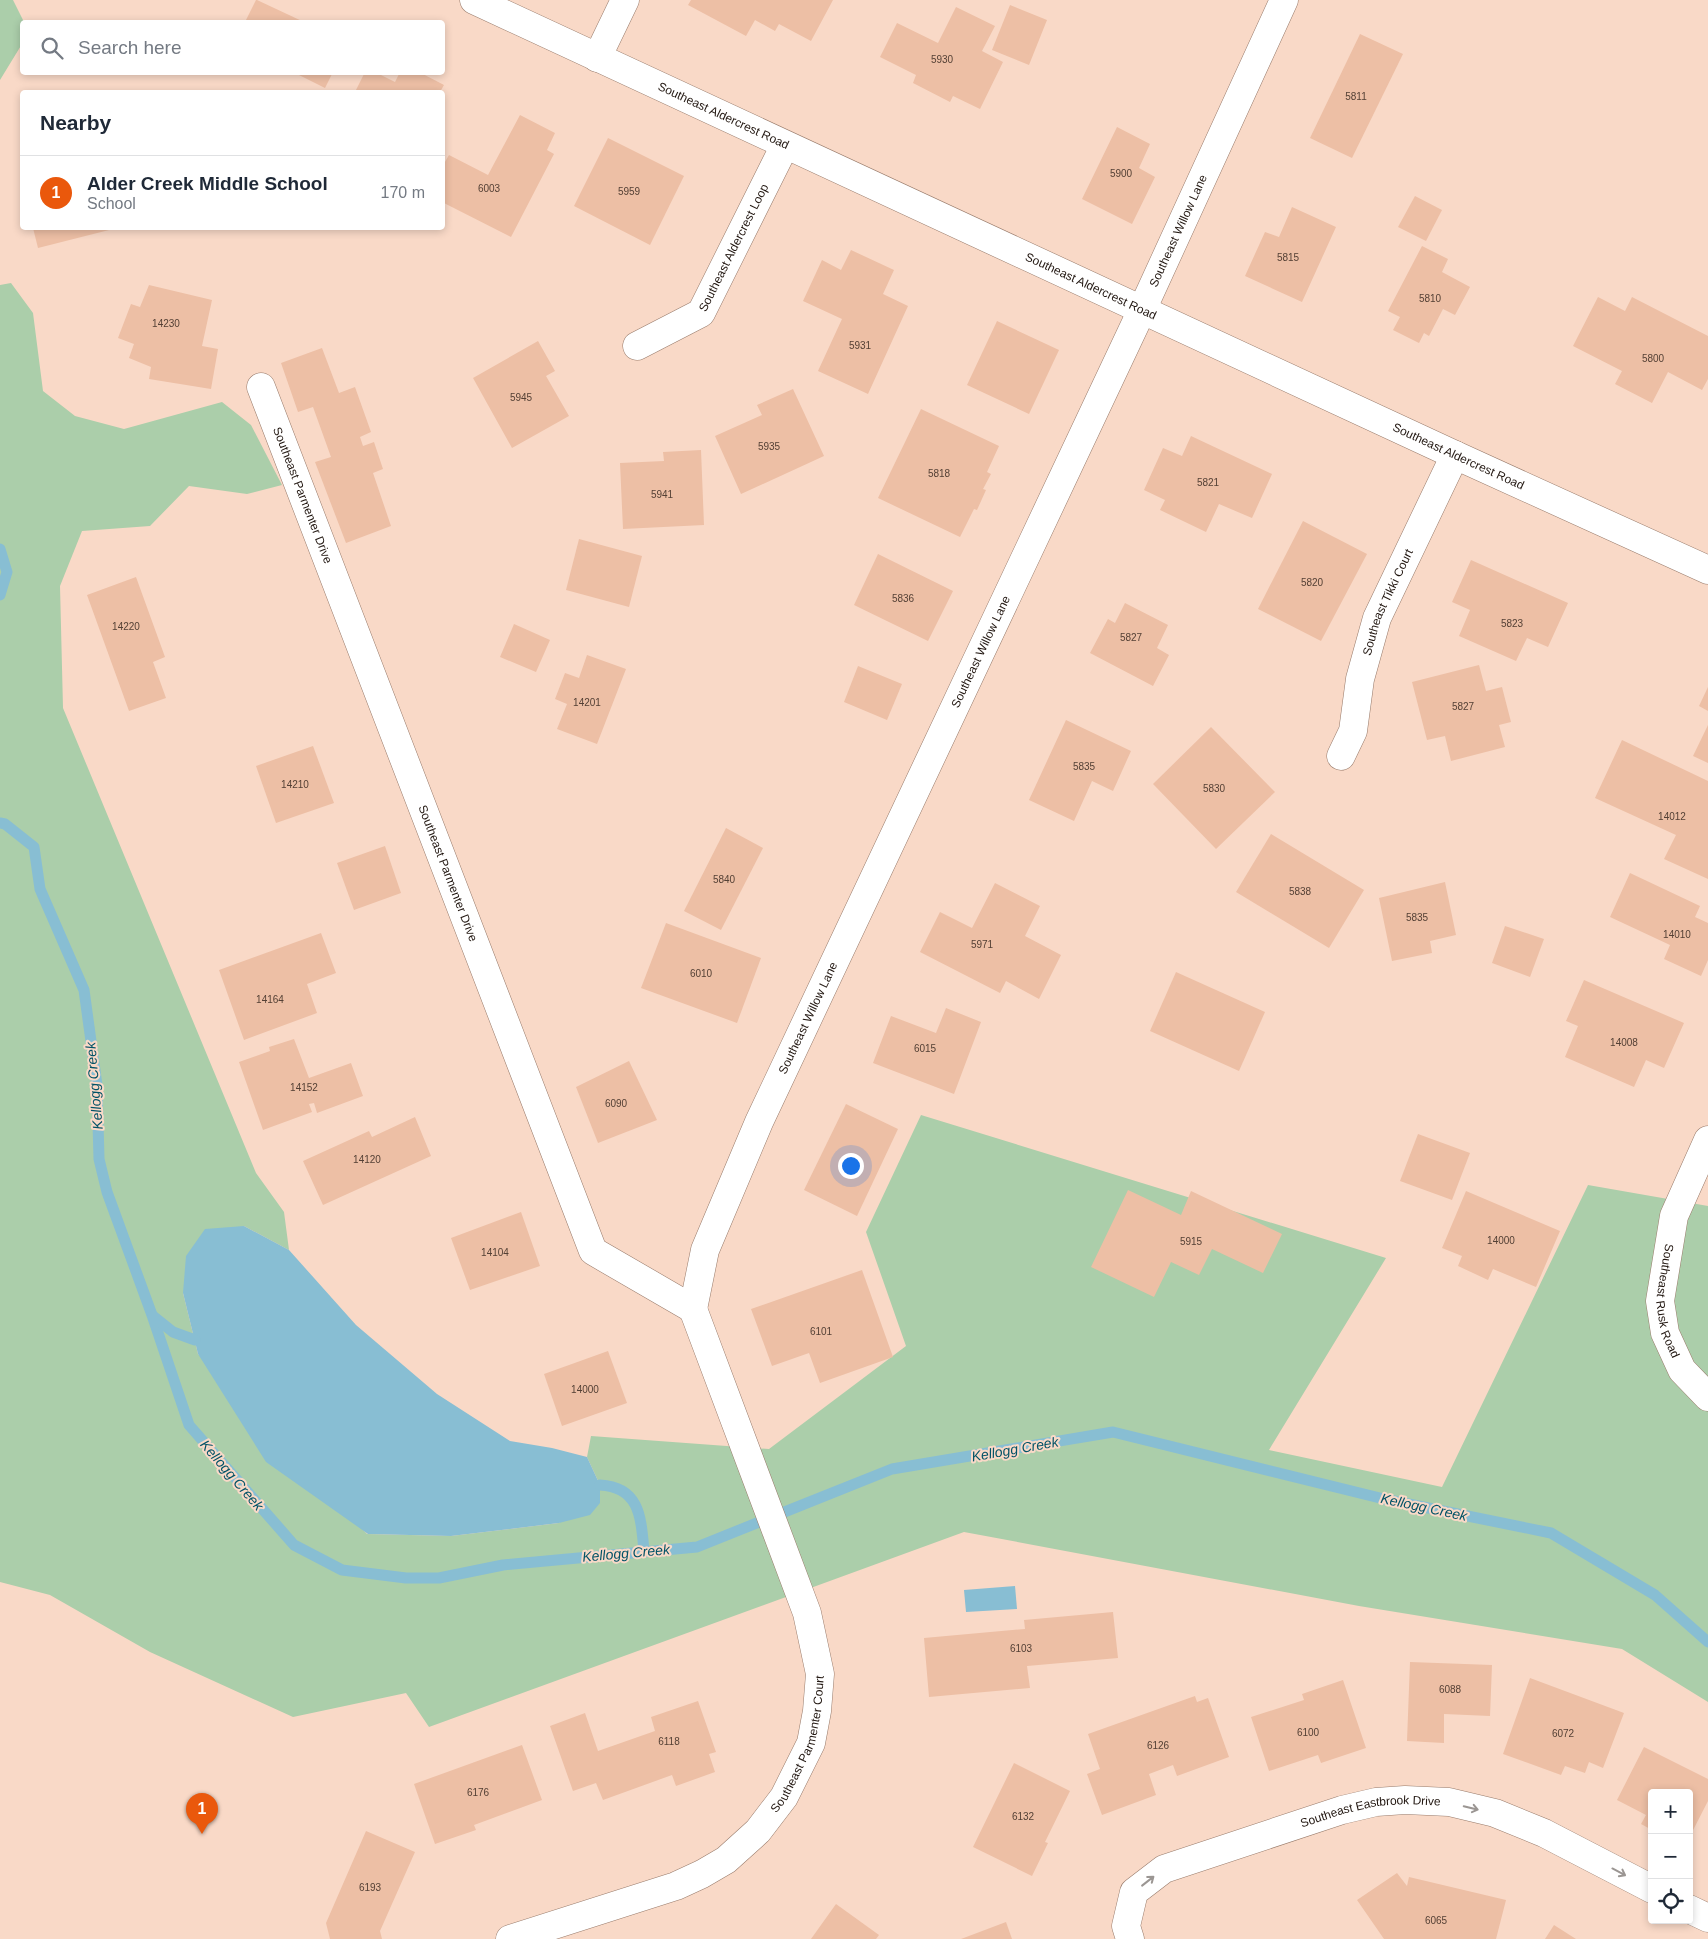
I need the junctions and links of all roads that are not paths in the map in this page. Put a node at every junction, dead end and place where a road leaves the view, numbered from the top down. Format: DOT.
graph roads {
  1 [pos="474,0"];
  2 [pos="625,0"];
  3 [pos="1284,0"];
  4 [pos="597,58"];
  5 [pos="785,145"];
  6 [pos="1142,310"];
  7 [pos="637,346"];
  8 [pos="261,388"];
  9 [pos="1455,455"];
  10 [pos="1708,570"];
  11 [pos="1341,756"];
  12 [pos="1708,1140"];
  13 [pos="693,1309"];
  14 [pos="1708,1397"];
  15 [pos="1648,1887"];
  16 [pos="1693,1911"];
  17 [pos="1708,1918"];
  18 [pos="510,1939"];
  19 [pos="1130,1939"];
  1 -- 4 [label="street, Southeast Aldercrest Road"];
  2 -- 4 [label="street"];
  3 -- 6 [label="street, Southeast Willow Lane"];
  4 -- 5 [label="street, Southeast Aldercrest Road"];
  5 -- 6 [label="street, Southeast Aldercrest Road"];
  5 -- 7 [label="street, Southeast Aldercrest Loop"];
  6 -- 9 [label="street, Southeast Aldercrest Road"];
  6 -- 13 [label="street, Southeast Willow Lane"];
  8 -- 13 [label="street, Southeast Parmenter Drive"];
  9 -- 10 [label="street, Southeast Aldercrest Road"];
  9 -- 11 [label="street, Southeast Tikki Court"];
  12 -- 14 [label="street, Southeast Rusk Road"];
  13 -- 18 [label="street, Southeast Parmenter Court"];
  19 -- 15 [label="street, Southeast Eastbrook Drive, one-way"];
  16 -- 17 [label="street"];
}
